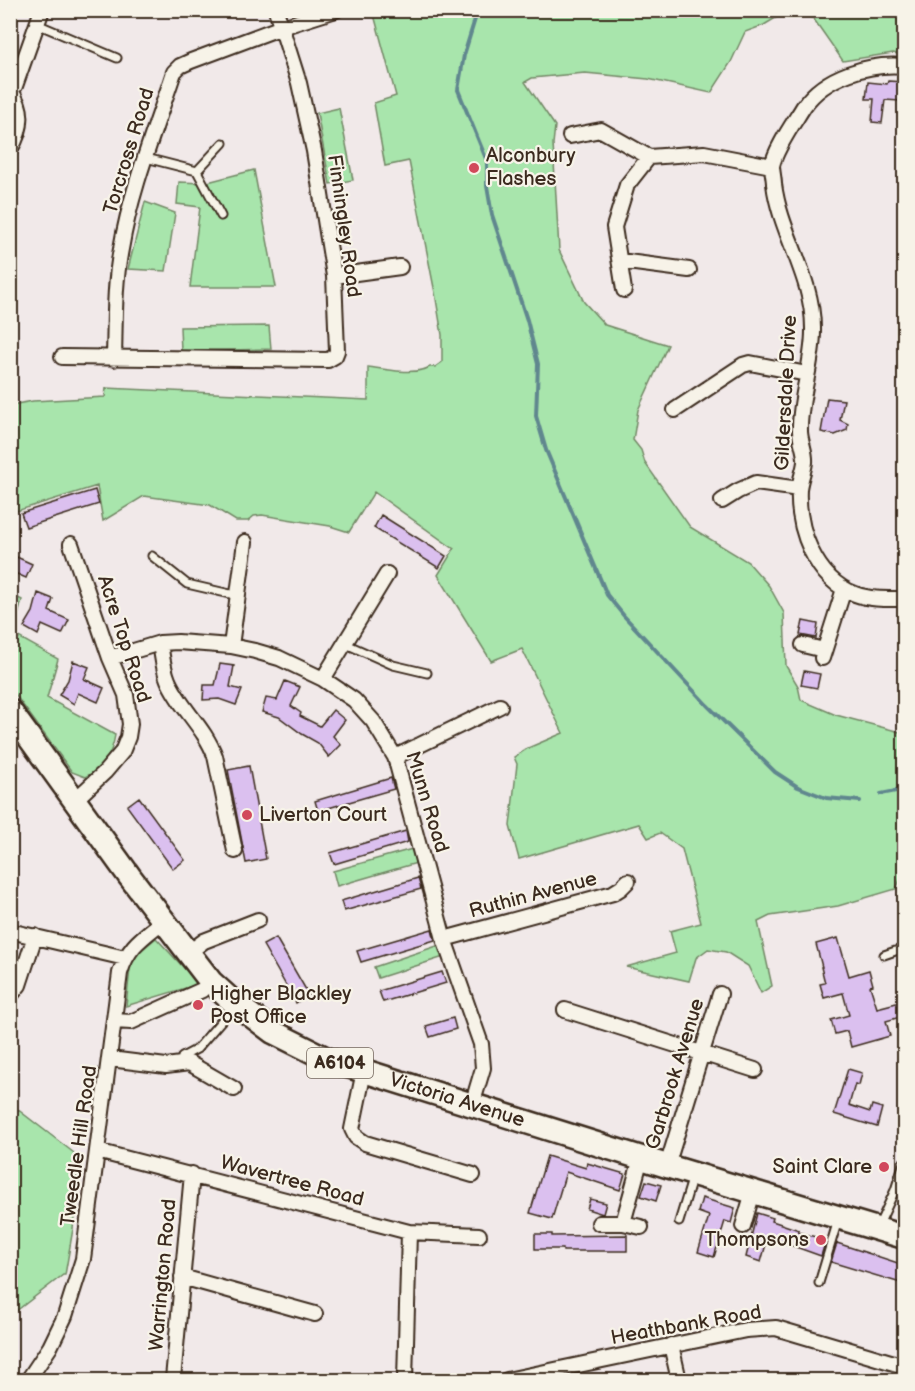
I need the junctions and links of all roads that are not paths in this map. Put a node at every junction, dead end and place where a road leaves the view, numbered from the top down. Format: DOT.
graph roads {
  1 [pos="42,10"];
  2 [pos="276,10"];
  3 [pos="336,10"];
  4 [pos="37,24"];
  5 [pos="282,27"];
  6 [pos="117,58"];
  7 [pos="904,66"];
  8 [pos="11,90"];
  9 [pos="570,136"];
  10 [pos="223,143"];
  11 [pos="10,150"];
  12 [pos="649,157"];
  13 [pos="146,158"];
  14 [pos="772,166"];
  15 [pos="197,171"];
  16 [pos="221,216"];
  17 [pos="620,261"];
  18 [pos="400,267"];
  19 [pos="689,270"];
  20 [pos="334,276"];
  21 [pos="624,290"];
  22 [pos="62,357"];
  23 [pos="114,359"];
  24 [pos="807,374"];
  25 [pos="675,411"];
  26 [pos="800,489"];
  27 [pos="722,501"];
  28 [pos="244,542"];
  29 [pos="71,543"];
  30 [pos="152,556"];
  31 [pos="387,574"];
  32 [pos="844,589"];
  33 [pos="239,596"];
  34 [pos="904,599"];
  35 [pos="160,643"];
  36 [pos="346,644"];
  37 [pos="804,645"];
  38 [pos="231,646"];
  39 [pos="110,658"];
  40 [pos="427,673"];
  41 [pos="323,679"];
  42 [pos="500,706"];
  43 [pos="10,711"];
  44 [pos="395,757"];
  45 [pos="75,800"];
  46 [pos="235,851"];
  47 [pos="628,881"];
  48 [pos="258,920"];
  49 [pos="163,921"];
  50 [pos="10,931"];
  51 [pos="35,936"];
  52 [pos="444,939"];
  53 [pos="904,948"];
  54 [pos="188,953"];
  55 [pos="884,955"];
  56 [pos="124,958"];
  57 [pos="211,982"];
  58 [pos="720,994"];
  59 [pos="10,996"];
  60 [pos="236,1004"];
  61 [pos="565,1010"];
  62 [pos="114,1021"];
  63 [pos="702,1053"];
  64 [pos="110,1059"];
  65 [pos="183,1064"];
  66 [pos="755,1070"];
  67 [pos="364,1071"];
  68 [pos="234,1089"];
  69 [pos="472,1105"];
  70 [pos="97,1151"];
  71 [pos="641,1158"];
  72 [pos="904,1162"];
  73 [pos="667,1166"];
  74 [pos="192,1174"];
  75 [pos="694,1174"];
  76 [pos="473,1175"];
  77 [pos="753,1192"];
  78 [pos="838,1218"];
  79 [pos="679,1221"];
  80 [pos="599,1223"];
  81 [pos="623,1223"];
  82 [pos="742,1226"];
  83 [pos="641,1227"];
  84 [pos="877,1229"];
  85 [pos="410,1232"];
  86 [pos="479,1235"];
  87 [pos="904,1237"];
  88 [pos="182,1277"];
  89 [pos="819,1283"];
  90 [pos="315,1314"];
  91 [pos="671,1345"];
  92 [pos="904,1366"];
  93 [pos="173,1379"];
  94 [pos="28,1380"];
  95 [pos="405,1380"];
  96 [pos="507,1380"];
  97 [pos="679,1380"];
  1 -- 4 [label="street"];
  2 -- 5 [label="street, Finningley Road"];
  3 -- 5 [label="street, Torcross Road"];
  4 -- 6 [label="lane"];
  4 -- 8 [label="street"];
  5 -- 13 [label="street, Torcross Road"];
  5 -- 20 [label="street, Finningley Road"];
  7 -- 14 [label="street"];
  8 -- 11 [label="street"];
  9 -- 12 [label="street"];
  10 -- 15 [label="lane"];
  12 -- 14 [label="street"];
  12 -- 17 [label="street"];
  13 -- 15 [label="lane"];
  13 -- 23 [label="street, Torcross Road"];
  14 -- 24 [label="street, Gildersdale Drive"];
  15 -- 16 [label="lane"];
  17 -- 19 [label="street"];
  17 -- 21 [label="street"];
  18 -- 20 [label="street"];
  20 -- 23 [label="street, Finningley Road"];
  22 -- 23 [label="street, Finningley Road"];
  24 -- 25 [label="street"];
  24 -- 26 [label="street, Gildersdale Drive"];
  26 -- 27 [label="street"];
  26 -- 32 [label="street, Gildersdale Drive"];
  28 -- 33 [label="street"];
  29 -- 39 [label="street, Acre Top Road"];
  30 -- 33 [label="lane"];
  31 -- 36 [label="street"];
  32 -- 34 [label="street, Gildersdale Drive"];
  32 -- 37 [label="street"];
  33 -- 38 [label="street"];
  35 -- 38 [label="street, Munn Road"];
  35 -- 39 [label="street, Munn Road"];
  35 -- 46 [label="street"];
  36 -- 40 [label="lane"];
  36 -- 41 [label="street"];
  38 -- 41 [label="street, Munn Road"];
  39 -- 45 [label="street, Acre Top Road"];
  41 -- 44 [label="street, Munn Road"];
  42 -- 44 [label="street"];
  43 -- 45 [label="main road, Victoria Avenue / A6104"];
  44 -- 52 [label="street, Munn Road"];
  45 -- 49 [label="main road, Victoria Avenue / A6104"];
  47 -- 52 [label="street, Ruthin Avenue"];
  48 -- 54 [label="street"];
  49 -- 54 [label="main road, Victoria Avenue / A6104"];
  49 -- 56 [label="street"];
  50 -- 51 [label="street"];
  51 -- 56 [label="street"];
  51 -- 59 [label="street"];
  52 -- 69 [label="street, Munn Road"];
  53 -- 55 [label="lane"];
  54 -- 57 [label="main road, Victoria Avenue / A6104"];
  56 -- 62 [label="street, Tweedle Hill Road"];
  57 -- 60 [label="main road, Victoria Avenue / A6104"];
  57 -- 62 [label="street"];
  58 -- 63 [label="street, Garbrook Avenue"];
  60 -- 65 [label="lane"];
  60 -- 67 [label="main road, Victoria Avenue / A6104"];
  61 -- 63 [label="street"];
  62 -- 64 [label="street, Tweedle Hill Road"];
  63 -- 66 [label="street"];
  63 -- 73 [label="street, Garbrook Avenue"];
  64 -- 65 [label="street"];
  64 -- 70 [label="street, Tweedle Hill Road"];
  65 -- 68 [label="street"];
  67 -- 69 [label="main road, Victoria Avenue / A6104"];
  67 -- 76 [label="street"];
  69 -- 71 [label="main road, Victoria Avenue / A6104"];
  70 -- 74 [label="street, Wavertree Road"];
  70 -- 94 [label="street, Tweedle Hill Road"];
  71 -- 73 [label="main road, Victoria Avenue / A6104"];
  71 -- 81 [label="street"];
  72 -- 84 [label="lane"];
  73 -- 75 [label="main road, Victoria Avenue / A6104"];
  74 -- 85 [label="street, Wavertree Road"];
  74 -- 88 [label="street, Warrington Road"];
  75 -- 77 [label="main road, Victoria Avenue / A6104"];
  75 -- 79 [label="lane"];
  77 -- 78 [label="main road, Victoria Avenue / A6104"];
  77 -- 82 [label="street"];
  78 -- 84 [label="main road, Victoria Avenue / A6104"];
  78 -- 89 [label="lane"];
  80 -- 81 [label="street"];
  81 -- 83 [label="street"];
  84 -- 87 [label="main road, Victoria Avenue / A6104"];
  85 -- 86 [label="street, Wavertree Road"];
  85 -- 95 [label="street"];
  88 -- 90 [label="street"];
  88 -- 93 [label="street, Warrington Road"];
  91 -- 92 [label="street, Heathbank Road"];
  91 -- 96 [label="street, Heathbank Road"];
  91 -- 97 [label="street"];
}
